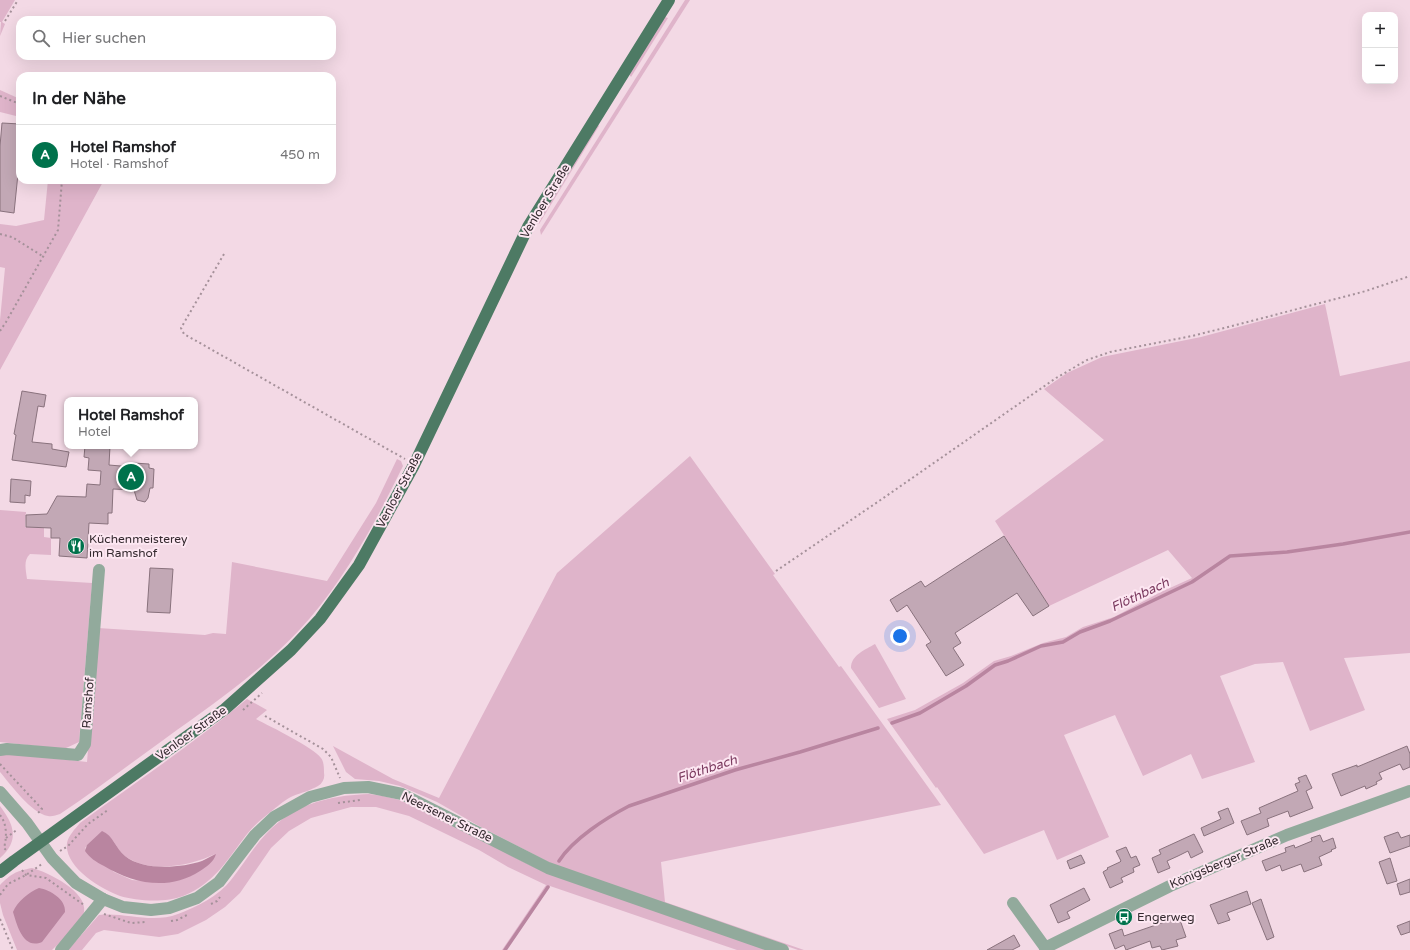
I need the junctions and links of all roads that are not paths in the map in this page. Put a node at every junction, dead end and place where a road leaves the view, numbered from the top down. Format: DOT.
graph roads {
  1 [pos="669,0"];
  2 [pos="99,570"];
  3 [pos="0,750"];
  4 [pos="1410,791"];
  5 [pos="0,792"];
  6 [pos="41,842"];
  7 [pos="0,872"];
  8 [pos="103,899"];
  9 [pos="1013,902"];
  10 [pos="1046,949"];
  11 [pos="61,950"];
  12 [pos="783,950"];
  1 -- 6 [label="main road, Venloer Straße"];
  2 -- 3 [label="street, Ramshof"];
  4 -- 10 [label="street, Königsberger Straße"];
  5 -- 6 [label="street, Neersener Straße"];
  6 -- 7 [label="main road, Venloer Straße"];
  6 -- 8 [label="street, Neersener Straße"];
  8 -- 11 [label="street"];
  8 -- 12 [label="street, Neersener Straße"];
  9 -- 10 [label="street"];
}
